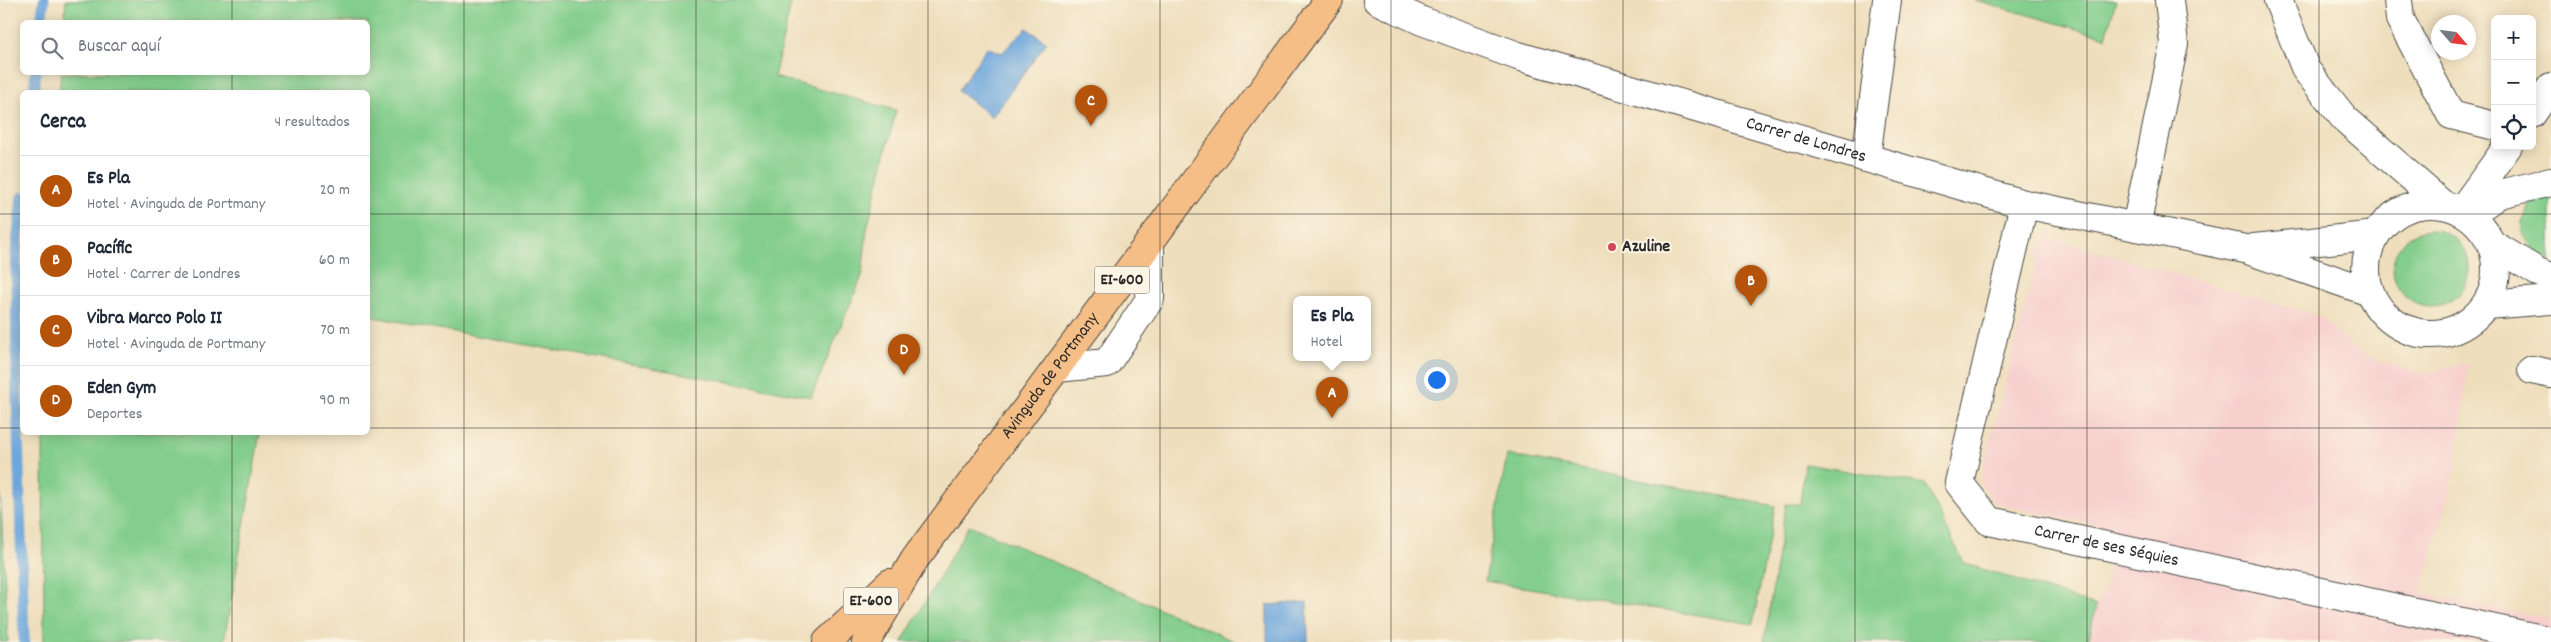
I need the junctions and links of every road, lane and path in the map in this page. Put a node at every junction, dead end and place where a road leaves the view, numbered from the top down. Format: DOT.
graph roads {
  1 [pos="1329,0"];
  2 [pos="1377,0"];
  3 [pos="1887,0"];
  4 [pos="2170,0"];
  5 [pos="2278,0"];
  6 [pos="2398,0"];
  7 [pos="2551,87"];
  8 [pos="2536,108"];
  9 [pos="2491,125"];
  10 [pos="2505,150"];
  11 [pos="1866,158"];
  12 [pos="2551,182"];
  13 [pos="2024,204"];
  14 [pos="2458,210"];
  15 [pos="2136,227"];
  16 [pos="2376,235"];
  17 [pos="1150,243"];
  18 [pos="2492,244"];
  19 [pos="2245,249"];
  20 [pos="2551,277"];
  21 [pos="2370,292"];
  22 [pos="2551,300"];
  23 [pos="2486,305"];
  24 [pos="1057,368"];
  25 [pos="915,559"];
  26 [pos="2551,641"];
  27 [pos="827,642"];
  28 [pos="866,642"];
  1 -- 17 [label="main road, Avinguda de Portmany / EI-600"];
  2 -- 11 [label="street, Carrer de Londres"];
  3 -- 11 [label="street"];
  4 -- 15 [label="street"];
  5 -- 14 [label="street"];
  6 -- 9 [label="street"];
  7 -- 8 [label="street"];
  10 -- 14 [label="street"];
  11 -- 13 [label="street, Carrer de Londres"];
  12 -- 14 [label="street"];
  13 -- 15 [label="street, Carrer de Londres"];
  13 -- 26 [label="street, Carrer de ses Séquies"];
  14 -- 16 [label="street"];
  14 -- 18 [label="street"];
  15 -- 19 [label="street, Carrer de Londres"];
  16 -- 19 [label="street, Carrer de Londres"];
  16 -- 21 [label="street"];
  17 -- 24 [label="main road, Avinguda de Portmany / EI-600"];
  17 -- 24 [label="street"];
  18 -- 20 [label="street"];
  18 -- 23 [label="street"];
  19 -- 21 [label="street, Carrer de Londres"];
  21 -- 23 [label="street"];
  22 -- 23 [label="street"];
  24 -- 25 [label="main road, Avinguda de Portmany / EI-600"];
  25 -- 27 [label="main road, Avinguda de Portmany / EI-600"];
  25 -- 28 [label="main road, Avinguda de Portmany / EI-600"];
}
